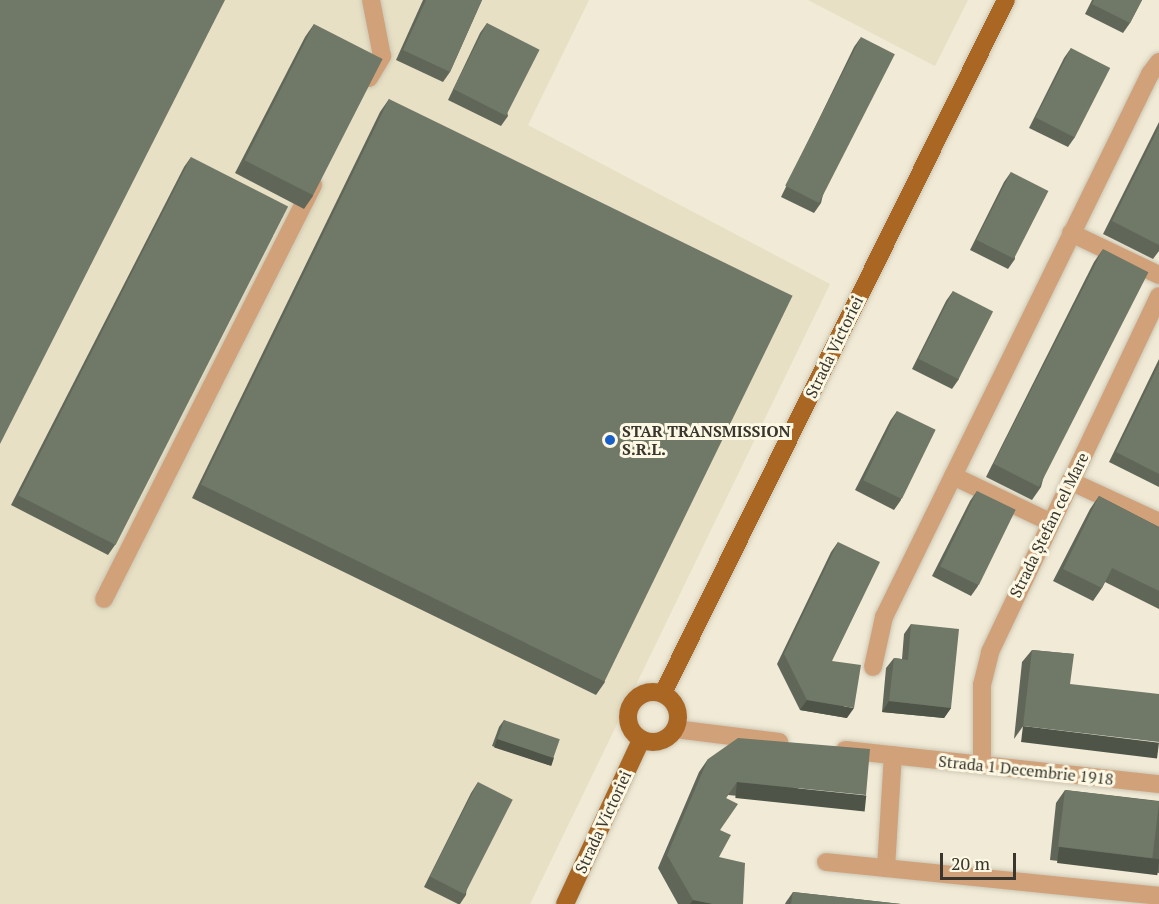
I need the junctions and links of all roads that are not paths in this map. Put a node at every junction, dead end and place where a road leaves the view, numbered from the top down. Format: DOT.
graph roads {
  1 [pos="371,0"];
  2 [pos="1006,0"];
  3 [pos="1159,62"];
  4 [pos="359,94"];
  5 [pos="322,167"];
  6 [pos="1071,234"];
  7 [pos="1159,275"];
  8 [pos="1159,296"];
  9 [pos="953,476"];
  10 [pos="1070,481"];
  11 [pos="1050,522"];
  12 [pos="1159,522"];
  13 [pos="105,599"];
  14 [pos="873,667"];
  15 [pos="663,693"];
  16 [pos="675,729"];
  17 [pos="641,740"];
  18 [pos="798,744"];
  19 [pos="830,748"];
  20 [pos="893,755"];
  21 [pos="982,765"];
  22 [pos="1159,784"];
  23 [pos="826,862"];
  24 [pos="886,868"];
  25 [pos="1159,896"];
  26 [pos="565,904"];
  1 -- 4 [label="street"];
  2 -- 15 [label="main road, Strada Victoriei"];
  3 -- 6 [label="street"];
  5 -- 13 [label="street"];
  6 -- 7 [label="street"];
  6 -- 9 [label="street"];
  8 -- 10 [label="street, Strada Ștefan cel Mare"];
  9 -- 11 [label="street"];
  9 -- 14 [label="street"];
  10 -- 11 [label="street, Strada Ștefan cel Mare"];
  10 -- 12 [label="street"];
  11 -- 21 [label="street, Strada Ștefan cel Mare"];
  15 -- 16 [label="main road"];
  15 -- 17 [label="main road"];
  16 -- 17 [label="main road"];
  16 -- 18 [label="street"];
  17 -- 26 [label="main road, Strada Victoriei"];
  19 -- 20 [label="street, Strada 1 Decembrie 1918"];
  20 -- 21 [label="street, Strada 1 Decembrie 1918"];
  20 -- 24 [label="street"];
  21 -- 22 [label="street, Strada 1 Decembrie 1918"];
  23 -- 24 [label="street"];
  24 -- 25 [label="street"];
}
